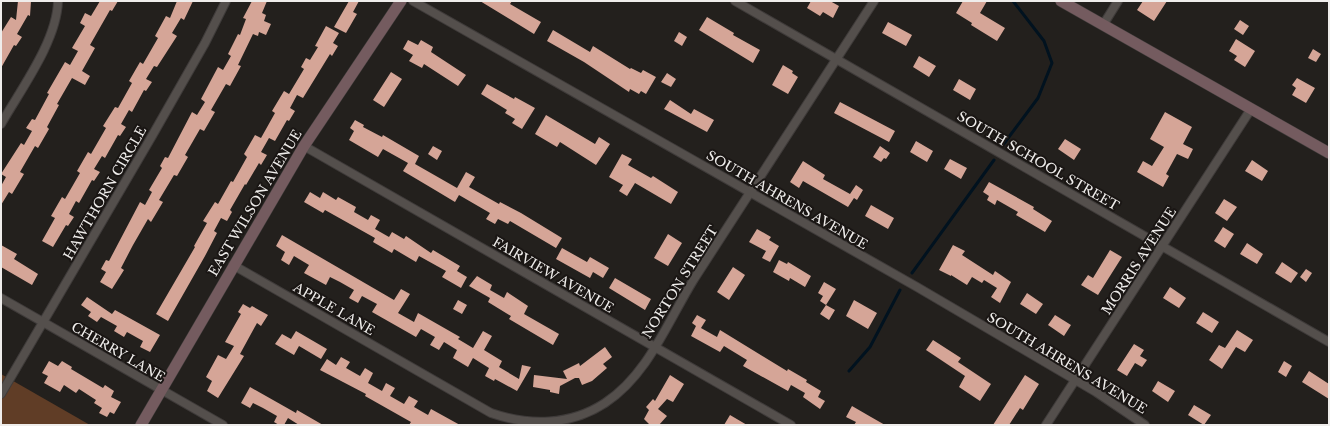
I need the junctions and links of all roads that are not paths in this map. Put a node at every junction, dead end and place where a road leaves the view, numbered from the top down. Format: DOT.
graph roads {
  1 [pos="58,1"];
  2 [pos="226,1"];
  3 [pos="401,1"];
  4 [pos="413,1"];
  5 [pos="735,1"];
  6 [pos="874,1"];
  7 [pos="1061,1"];
  8 [pos="1118,1"];
  9 [pos="1103,25"];
  10 [pos="836,59"];
  11 [pos="1251,109"];
  12 [pos="1,124"];
  13 [pos="304,146"];
  14 [pos="1328,151"];
  15 [pos="750,193"];
  16 [pos="1163,247"];
  17 [pos="233,266"];
  18 [pos="1,298"];
  19 [pos="43,322"];
  20 [pos="1329,342"];
  21 [pos="654,347"];
  22 [pos="423,374"];
  23 [pos="1075,380"];
  24 [pos="161,391"];
  25 [pos="1,394"];
  26 [pos="778,422"];
  27 [pos="141,425"];
  28 [pos="223,425"];
  29 [pos="791,425"];
  30 [pos="1046,425"];
  31 [pos="1145,425"];
  1 -- 12 [label="street"];
  2 -- 19 [label="street, HAWTHORN CIRCLE"];
  3 -- 13 [label="street, EAST WILSON AVENUE"];
  4 -- 15 [label="street, SOUTH AHRENS AVENUE"];
  5 -- 10 [label="street, SOUTH SCHOOL STREET"];
  6 -- 10 [label="street, NORTON STREET"];
  7 -- 9 [label="street"];
  8 -- 9 [label="street"];
  9 -- 11 [label="street"];
  10 -- 15 [label="street, NORTON STREET"];
  10 -- 16 [label="street, SOUTH SCHOOL STREET"];
  11 -- 14 [label="street"];
  11 -- 16 [label="street, MORRIS AVENUE"];
  13 -- 17 [label="street, EAST WILSON AVENUE"];
  13 -- 21 [label="street, FAIRVIEW AVENUE"];
  15 -- 21 [label="street, NORTON STREET"];
  15 -- 23 [label="street, SOUTH AHRENS AVENUE"];
  16 -- 20 [label="street, SOUTH SCHOOL STREET"];
  16 -- 23 [label="street, MORRIS AVENUE"];
  17 -- 22 [label="street, APPLE LANE"];
  17 -- 24 [label="street, EAST WILSON AVENUE"];
  18 -- 19 [label="street, CHERRY LANE"];
  19 -- 24 [label="street, CHERRY LANE"];
  19 -- 25 [label="street, HAWTHORN CIRCLE"];
  21 -- 22 [label="street, NORTON STREET"];
  21 -- 26 [label="street, FAIRVIEW AVENUE"];
  23 -- 30 [label="street, MORRIS AVENUE"];
  23 -- 31 [label="street, SOUTH AHRENS AVENUE"];
  24 -- 27 [label="street, EAST WILSON AVENUE"];
  24 -- 28 [label="street, CHERRY LANE"];
  26 -- 29 [label="street, FAIRVIEW AVENUE"];
}
